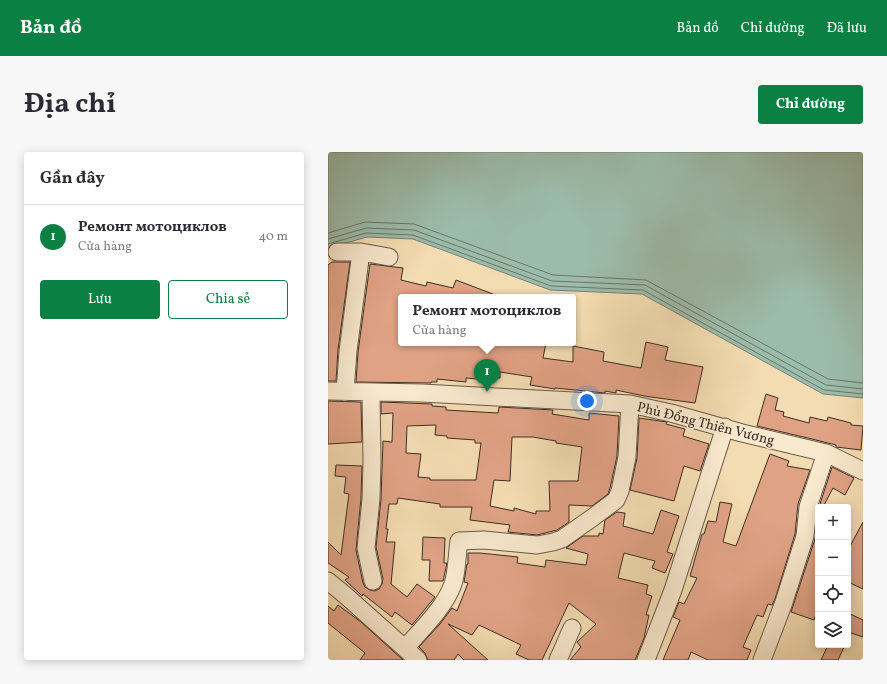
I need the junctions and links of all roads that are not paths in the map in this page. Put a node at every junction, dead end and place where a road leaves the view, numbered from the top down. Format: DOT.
graph roads {
  1 [pos="337,252"];
  2 [pos="361,252"];
  3 [pos="389,257"];
  4 [pos="336,391"];
  5 [pos="371,393"];
  6 [pos="630,404"];
  7 [pos="725,427"];
  8 [pos="826,453"];
  9 [pos="863,471"];
  10 [pos="328,581"];
  11 [pos="373,581"];
  12 [pos="572,628"];
  13 [pos="405,648"];
  14 [pos="418,660"];
  15 [pos="558,660"];
  16 [pos="646,660"];
  17 [pos="762,660"];
  1 -- 2 [label="street"];
  2 -- 3 [label="street"];
  2 -- 4 [label="street"];
  4 -- 5 [label="street, Phù Đổng Thiên Vương"];
  5 -- 6 [label="street, Phù Đổng Thiên Vương"];
  5 -- 11 [label="street"];
  6 -- 7 [label="street, Phù Đổng Thiên Vương"];
  6 -- 13 [label="street"];
  7 -- 8 [label="street, Phù Đổng Thiên Vương"];
  7 -- 16 [label="street"];
  8 -- 9 [label="street, Phù Đổng Thiên Vương"];
  8 -- 17 [label="street"];
  10 -- 13 [label="street"];
  12 -- 15 [label="street"];
  13 -- 14 [label="street"];
}
